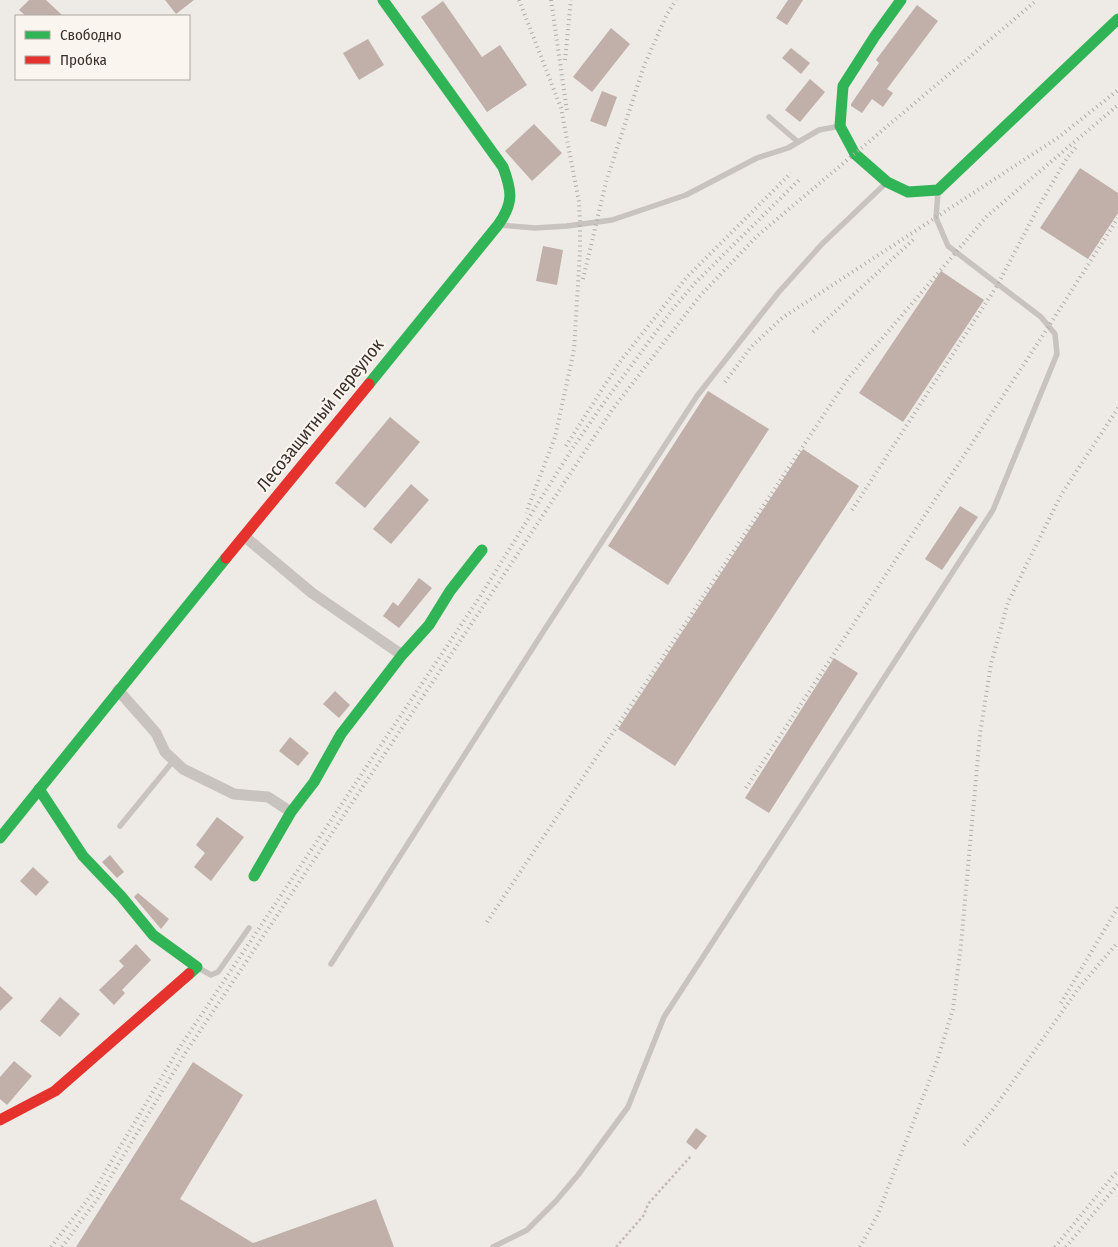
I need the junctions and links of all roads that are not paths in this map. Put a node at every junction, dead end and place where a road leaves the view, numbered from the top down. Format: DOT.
graph roads {
  1 [pos="383,0"];
  2 [pos="901,0"];
  3 [pos="1118,20"];
  4 [pos="769,117"];
  5 [pos="840,126"];
  6 [pos="798,142"];
  7 [pos="887,182"];
  8 [pos="938,190"];
  9 [pos="498,225"];
  10 [pos="244,536"];
  11 [pos="482,550"];
  12 [pos="402,655"];
  13 [pos="118,690"];
  14 [pos="174,760"];
  15 [pos="39,789"];
  16 [pos="291,812"];
  17 [pos="120,826"];
  18 [pos="0,838"];
  19 [pos="254,876"];
  20 [pos="249,928"];
  21 [pos="331,964"];
  22 [pos="197,967"];
  23 [pos="0,1120"];
  24 [pos="493,1247"];
  1 -- 9 [label="street, Лесозащитный переулок"];
  2 -- 5 [label="street"];
  3 -- 8 [label="street"];
  4 -- 6 [label="lane"];
  5 -- 6 [label="lane"];
  5 -- 7 [label="street"];
  6 -- 9 [label="lane"];
  7 -- 8 [label="street"];
  7 -- 21 [label="lane"];
  8 -- 24 [label="lane"];
  9 -- 10 [label="street, Лесозащитный переулок"];
  10 -- 12 [label="street"];
  10 -- 13 [label="street, Лесозащитный переулок"];
  11 -- 12 [label="street"];
  12 -- 16 [label="street"];
  13 -- 14 [label="street"];
  13 -- 15 [label="street, Лесозащитный переулок"];
  14 -- 16 [label="street"];
  14 -- 17 [label="lane"];
  15 -- 18 [label="street, Лесозащитный переулок"];
  15 -- 22 [label="street"];
  16 -- 19 [label="street"];
  20 -- 22 [label="lane"];
  22 -- 23 [label="street"];
}
